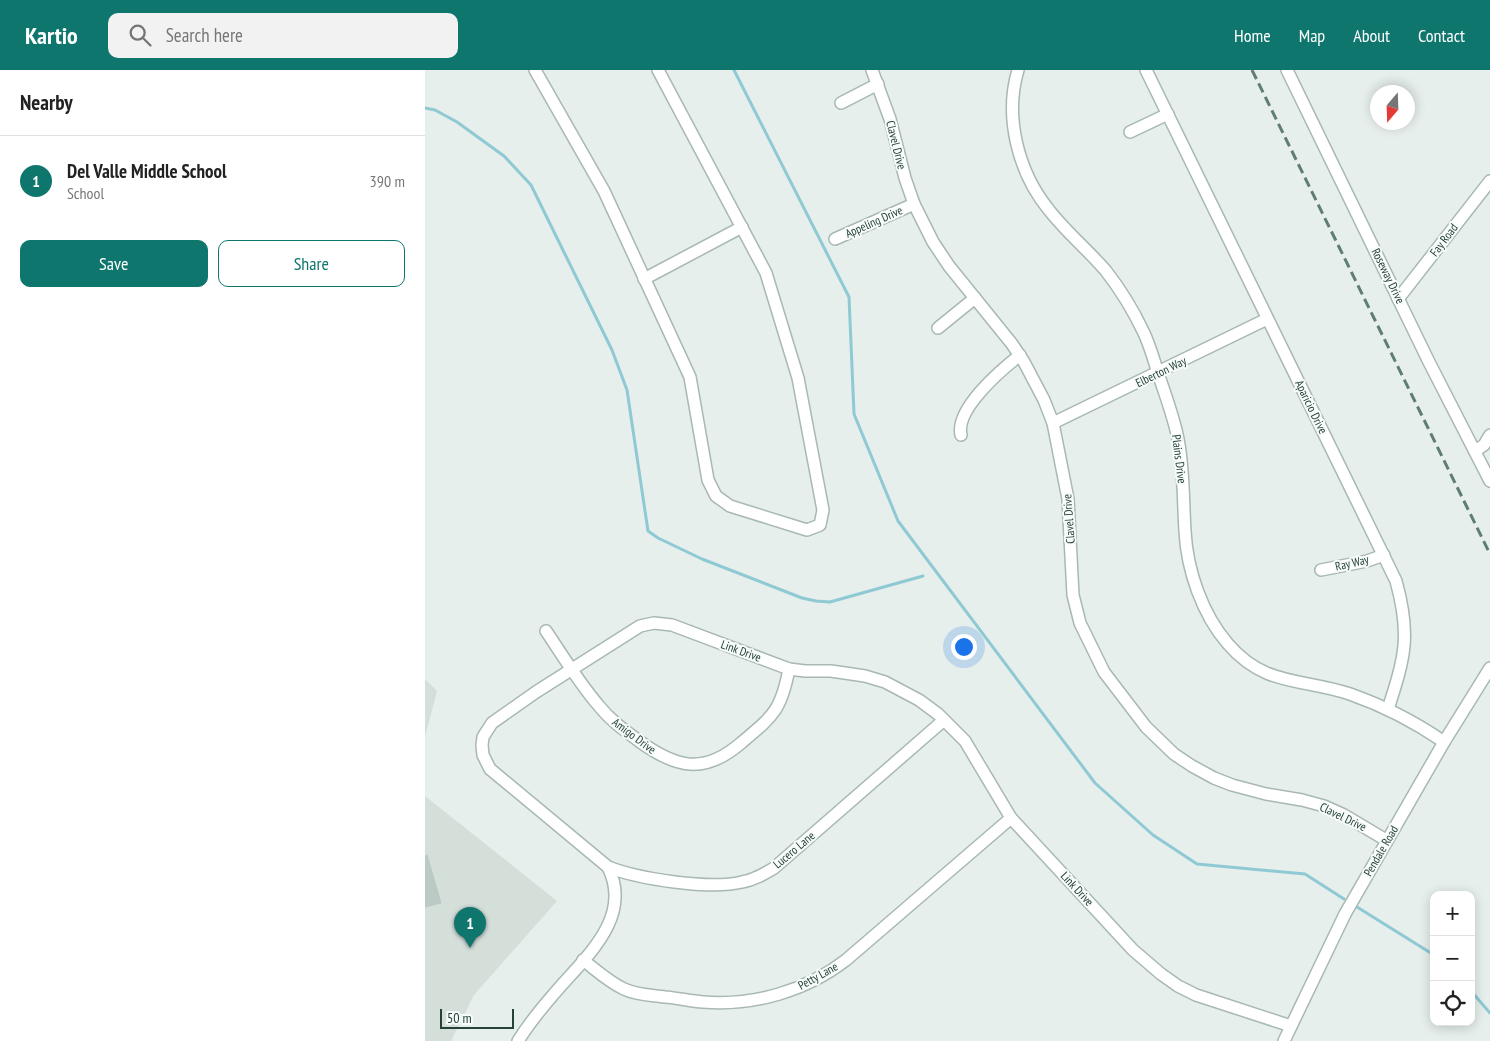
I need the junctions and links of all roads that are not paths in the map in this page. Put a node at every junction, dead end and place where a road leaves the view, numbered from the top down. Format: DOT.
graph roads {
  1 [pos="535,70"];
  2 [pos="658,70"];
  3 [pos="872,70"];
  4 [pos="1019,70"];
  5 [pos="1146,70"];
  6 [pos="1287,70"];
  7 [pos="877,84"];
  8 [pos="841,103"];
  9 [pos="1168,114"];
  10 [pos="1130,132"];
  11 [pos="1490,180"];
  12 [pos="914,204"];
  13 [pos="742,227"];
  14 [pos="835,239"];
  15 [pos="644,279"];
  16 [pos="975,298"];
  17 [pos="1398,299"];
  18 [pos="1267,318"];
  19 [pos="938,328"];
  20 [pos="1020,355"];
  21 [pos="1158,372"];
  22 [pos="1053,424"];
  23 [pos="961,435"];
  24 [pos="1490,435"];
  25 [pos="1475,451"];
  26 [pos="1490,481"];
  27 [pos="1384,555"];
  28 [pos="1321,570"];
  29 [pos="546,631"];
  30 [pos="573,668"];
  31 [pos="1490,668"];
  32 [pos="789,669"];
  33 [pos="1388,709"];
  34 [pos="944,720"];
  35 [pos="1444,742"];
  36 [pos="1011,818"];
  37 [pos="1386,840"];
  38 [pos="608,867"];
  39 [pos="583,960"];
  40 [pos="1291,1026"];
  41 [pos="518,1041"];
  42 [pos="1284,1041"];
  1 -- 15 [label="street"];
  2 -- 13 [label="street"];
  3 -- 7 [label="street, Clavel Drive"];
  4 -- 21 [label="street, Plains Drive"];
  5 -- 9 [label="street, Aparicio Drive"];
  6 -- 17 [label="street, Roseway Drive"];
  7 -- 8 [label="street"];
  7 -- 12 [label="street, Clavel Drive"];
  9 -- 10 [label="street"];
  9 -- 18 [label="street, Aparicio Drive"];
  11 -- 17 [label="street, Fay Road"];
  12 -- 14 [label="street, Appeling Drive"];
  12 -- 16 [label="street, Clavel Drive"];
  13 -- 15 [label="street"];
  13 -- 15 [label="street"];
  16 -- 19 [label="street"];
  16 -- 20 [label="street, Clavel Drive"];
  17 -- 25 [label="street, Roseway Drive"];
  18 -- 21 [label="street, Elberton Way"];
  18 -- 27 [label="street, Aparicio Drive"];
  20 -- 22 [label="street, Clavel Drive"];
  20 -- 23 [label="street"];
  21 -- 22 [label="street, Elberton Way"];
  21 -- 33 [label="street, Plains Drive"];
  22 -- 37 [label="street, Clavel Drive"];
  24 -- 25 [label="street"];
  25 -- 26 [label="street, Roseway Drive"];
  27 -- 28 [label="street, Ray Way"];
  27 -- 33 [label="street, Aparicio Drive"];
  29 -- 30 [label="street, Amigo Drive"];
  30 -- 32 [label="street, Link Drive"];
  30 -- 32 [label="street, Amigo Drive"];
  30 -- 38 [label="street, Link Drive"];
  31 -- 35 [label="street, Pendale Road"];
  32 -- 34 [label="street, Link Drive"];
  33 -- 35 [label="street, Plains Drive"];
  34 -- 36 [label="street, Link Drive"];
  34 -- 38 [label="street, Lucero Lane"];
  35 -- 37 [label="street, Pendale Road"];
  36 -- 39 [label="street, Petty Lane"];
  36 -- 40 [label="street, Link Drive"];
  37 -- 40 [label="street, Pendale Road"];
  38 -- 39 [label="street"];
  39 -- 41 [label="street"];
  40 -- 42 [label="street, Pendale Road"];
}
